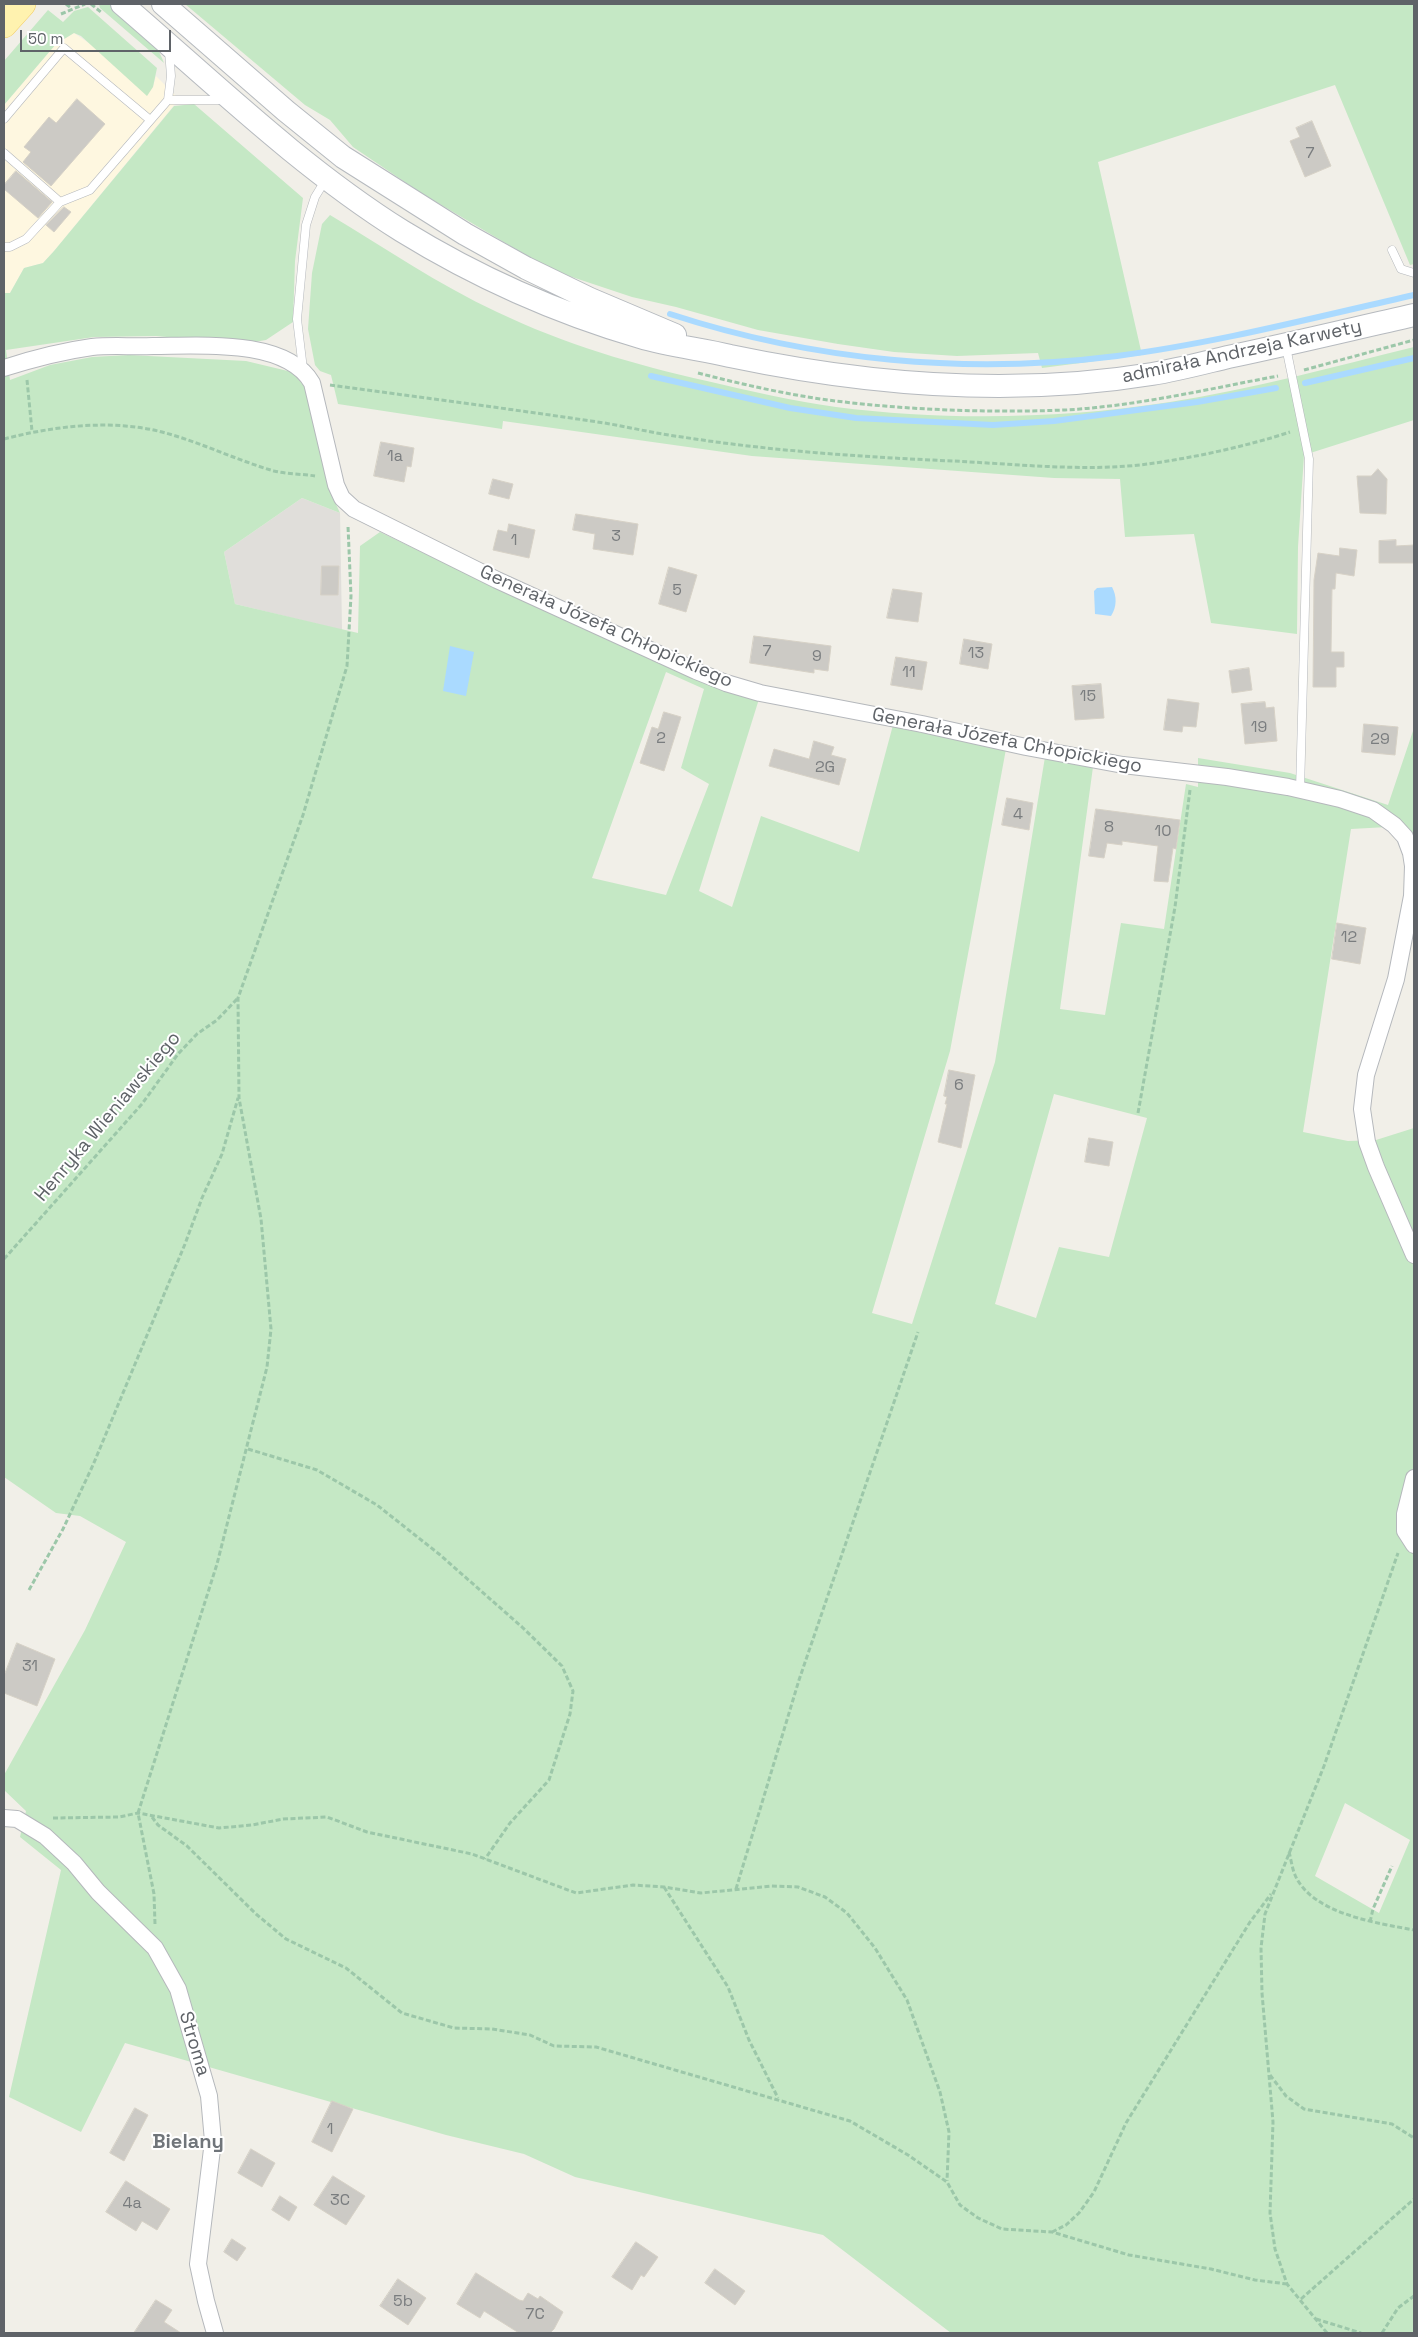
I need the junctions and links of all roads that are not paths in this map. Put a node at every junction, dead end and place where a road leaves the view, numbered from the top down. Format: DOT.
graph roads {
  1 [pos="23,4"];
  2 [pos="122,4"];
  3 [pos="163,4"];
  4 [pos="4,26"];
  5 [pos="168,44"];
  6 [pos="168,100"];
  7 [pos="233,101"];
  8 [pos="4,119"];
  9 [pos="149,119"];
  10 [pos="4,153"];
  11 [pos="327,178"];
  12 [pos="60,202"];
  13 [pos="4,247"];
  14 [pos="1392,250"];
  15 [pos="1414,274"];
  16 [pos="1414,315"];
  17 [pos="1285,345"];
  18 [pos="712,352"];
  19 [pos="4,368"];
  20 [pos="308,376"];
  21 [pos="1300,790"];
  22 [pos="1414,1255"];
  23 [pos="1414,1478"];
  24 [pos="1410,1538"];
  25 [pos="10,1819"];
  26 [pos="215,2333"];
  1 -- 4 [label="main road"];
  2 -- 5 [label="main road, admirała Andrzeja Karwety"];
  3 -- 18 [label="main road, admirała Andrzeja Karwety"];
  5 -- 6 [label="lane"];
  5 -- 7 [label="main road, admirała Andrzeja Karwety"];
  6 -- 7 [label="lane"];
  6 -- 9 [label="lane"];
  7 -- 11 [label="main road, admirała Andrzeja Karwety"];
  8 -- 9 [label="lane"];
  9 -- 12 [label="lane"];
  10 -- 12 [label="lane"];
  11 -- 18 [label="main road, admirała Andrzeja Karwety"];
  11 -- 20 [label="lane"];
  12 -- 13 [label="lane"];
  14 -- 15 [label="lane"];
  16 -- 17 [label="main road, admirała Andrzeja Karwety"];
  17 -- 18 [label="main road, admirała Andrzeja Karwety"];
  17 -- 21 [label="lane"];
  19 -- 20 [label="street"];
  20 -- 21 [label="street, Generała Józefa Chłopickiego"];
  21 -- 22 [label="street, Generała Józefa Chłopickiego"];
  23 -- 24 [label="street"];
  25 -- 26 [label="street, Stroma"];
}
